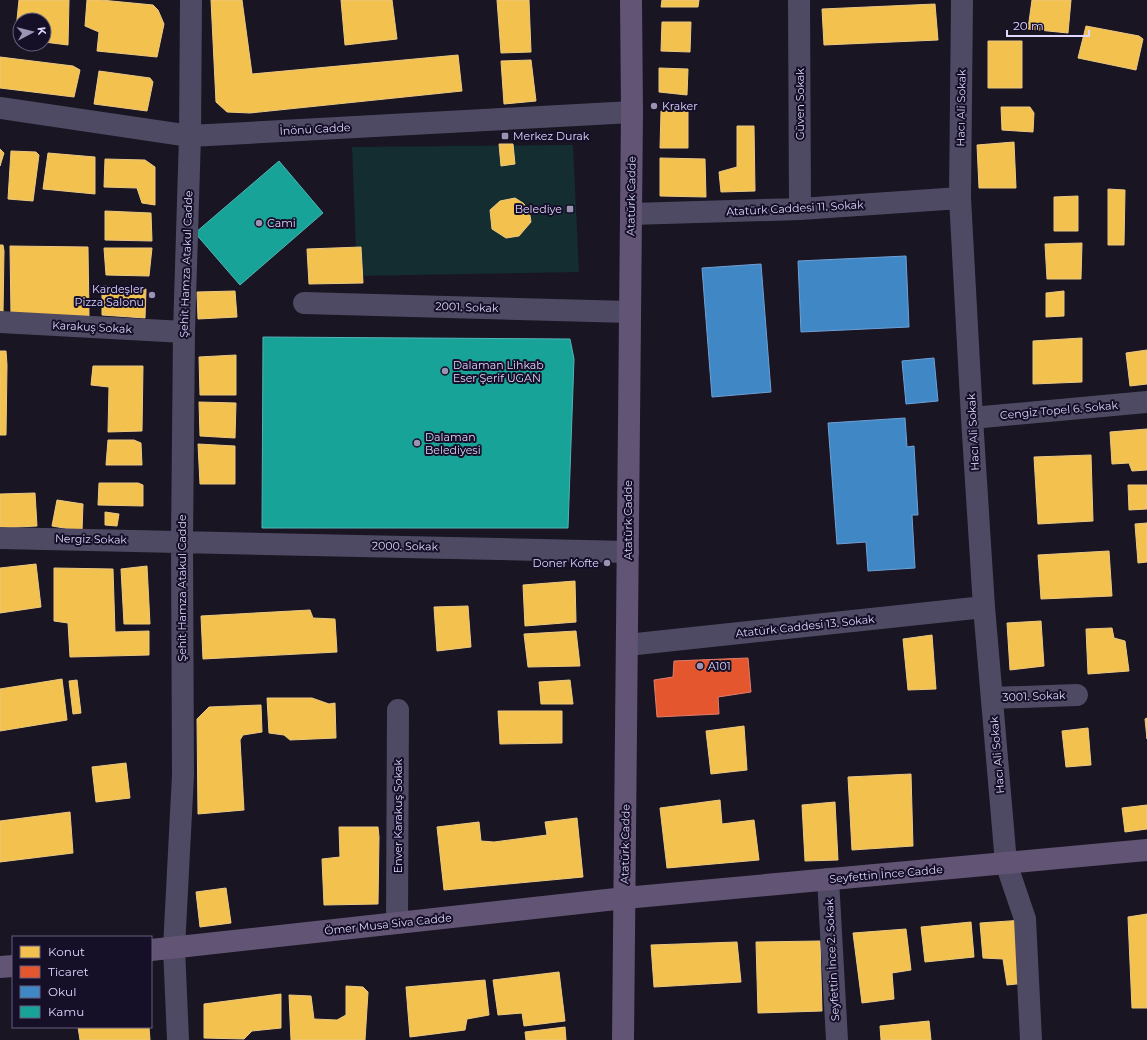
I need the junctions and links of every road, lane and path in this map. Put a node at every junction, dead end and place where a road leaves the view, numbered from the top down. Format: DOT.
graph roads {
  1 [pos="191,0"];
  2 [pos="631,0"];
  3 [pos="800,0"];
  4 [pos="962,0"];
  5 [pos="0,108"];
  6 [pos="632,112"];
  7 [pos="190,136"];
  8 [pos="960,198"];
  9 [pos="800,209"];
  10 [pos="631,214"];
  11 [pos="304,302"];
  12 [pos="630,312"];
  13 [pos="0,322"];
  14 [pos="184,332"];
  15 [pos="1147,402"];
  16 [pos="972,418"];
  17 [pos="0,538"];
  18 [pos="182,541"];
  19 [pos="628,552"];
  20 [pos="984,607"];
  21 [pos="627,645"];
  22 [pos="1077,695"];
  23 [pos="992,698"];
  24 [pos="398,710"];
  25 [pos="1147,850"];
  26 [pos="1006,863"];
  27 [pos="828,879"];
  28 [pos="625,898"];
  29 [pos="397,923"];
  30 [pos="174,948"];
  31 [pos="152,950"];
  32 [pos="12,966"];
  33 [pos="0,967"];
  34 [pos="178,1040"];
  35 [pos="623,1040"];
  36 [pos="837,1040"];
  37 [pos="1031,1040"];
  1 -- 7 [label="street, Şehit Hamza Atakul Cadde"];
  2 -- 6 [label="main road, Atatürk Cadde"];
  3 -- 9 [label="street, Güven Sokak"];
  4 -- 8 [label="street, Hacı Ali Sokak"];
  5 -- 7 [label="street, İnönü Cadde"];
  6 -- 7 [label="street, İnönü Cadde"];
  6 -- 10 [label="main road, Atatürk Cadde"];
  7 -- 14 [label="street, Şehit Hamza Atakul Cadde"];
  8 -- 9 [label="street, Atatürk Caddesi 11. Sokak"];
  8 -- 16 [label="street, Hacı Ali Sokak"];
  9 -- 10 [label="street, Atatürk Caddesi 11. Sokak"];
  10 -- 12 [label="main road, Atatürk Cadde"];
  11 -- 12 [label="street, 2001. Sokak"];
  12 -- 19 [label="main road, Atatürk Cadde"];
  13 -- 14 [label="street, Karakuş Sokak"];
  14 -- 18 [label="street, Şehit Hamza Atakul Cadde"];
  15 -- 16 [label="street, Cengiz Topel 6. Sokak"];
  16 -- 20 [label="street, Hacı Ali Sokak"];
  17 -- 18 [label="street, Nergiz Sokak"];
  18 -- 19 [label="street, 2000. Sokak"];
  18 -- 30 [label="street, Şehit Hamza Atakul Cadde"];
  19 -- 21 [label="main road, Atatürk Cadde"];
  20 -- 21 [label="street, Atatürk Caddesi 13. Sokak"];
  20 -- 23 [label="street, Hacı Ali Sokak"];
  21 -- 28 [label="main road, Atatürk Cadde"];
  22 -- 23 [label="street, 3001. Sokak"];
  23 -- 26 [label="street, Hacı Ali Sokak"];
  24 -- 29 [label="street, Enver Karakuş Sokak"];
  25 -- 26 [label="main road, Seyfettin İnce Cadde"];
  26 -- 27 [label="main road, Seyfettin İnce Cadde"];
  26 -- 37 [label="street, Hacı Ali Sokak"];
  27 -- 28 [label="main road, Seyfettin İnce Cadde"];
  27 -- 36 [label="street, Seyfettin İnce 2. Sokak"];
  28 -- 29 [label="main road, Ömer Musa Siva Cadde"];
  28 -- 35 [label="main road, Atatürk Cadde"];
  29 -- 30 [label="main road, Ömer Musa Siva Cadde"];
  30 -- 31 [label="main road, Ömer Musa Siva Cadde"];
  30 -- 34 [label="street, Şehit Hamza Atakul Cadde"];
  32 -- 33 [label="main road"];
}
